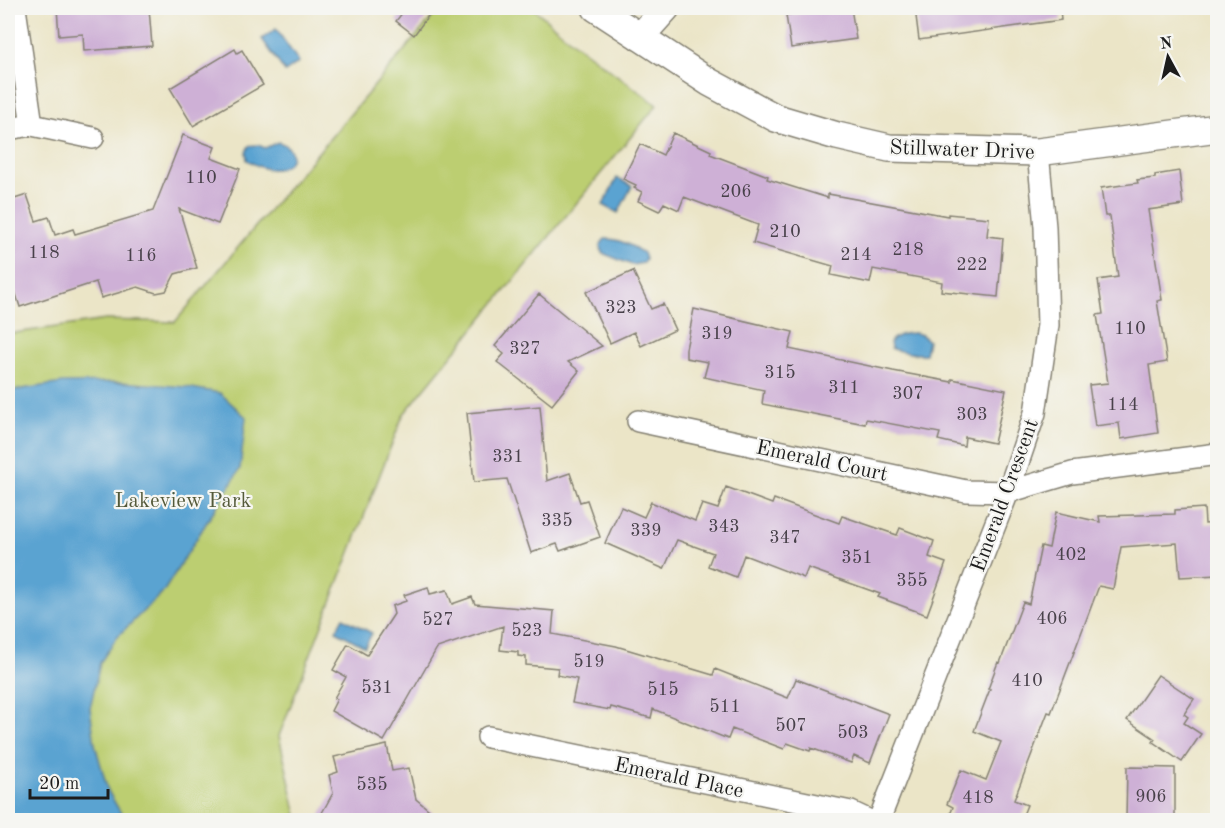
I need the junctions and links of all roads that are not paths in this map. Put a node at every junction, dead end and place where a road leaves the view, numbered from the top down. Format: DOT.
graph roads {
  1 [pos="15,8"];
  2 [pos="596,8"];
  3 [pos="666,8"];
  4 [pos="640,37"];
  5 [pos="32,125"];
  6 [pos="1218,128"];
  7 [pos="8,129"];
  8 [pos="93,138"];
  9 [pos="1038,152"];
  10 [pos="638,421"];
  11 [pos="1218,454"];
  12 [pos="1008,492"];
  13 [pos="488,737"];
  14 [pos="868,820"];
  15 [pos="879,820"];
  1 -- 5 [label="street"];
  2 -- 4 [label="street, Stillwater Drive"];
  3 -- 4 [label="street"];
  4 -- 9 [label="street, Stillwater Drive"];
  5 -- 7 [label="street"];
  5 -- 8 [label="street"];
  6 -- 9 [label="street, Stillwater Drive"];
  9 -- 12 [label="street, Emerald Crescent"];
  10 -- 12 [label="street, Emerald Court"];
  11 -- 12 [label="street, Emerald Court"];
  12 -- 15 [label="street, Emerald Crescent"];
  13 -- 14 [label="street, Emerald Place"];
}
